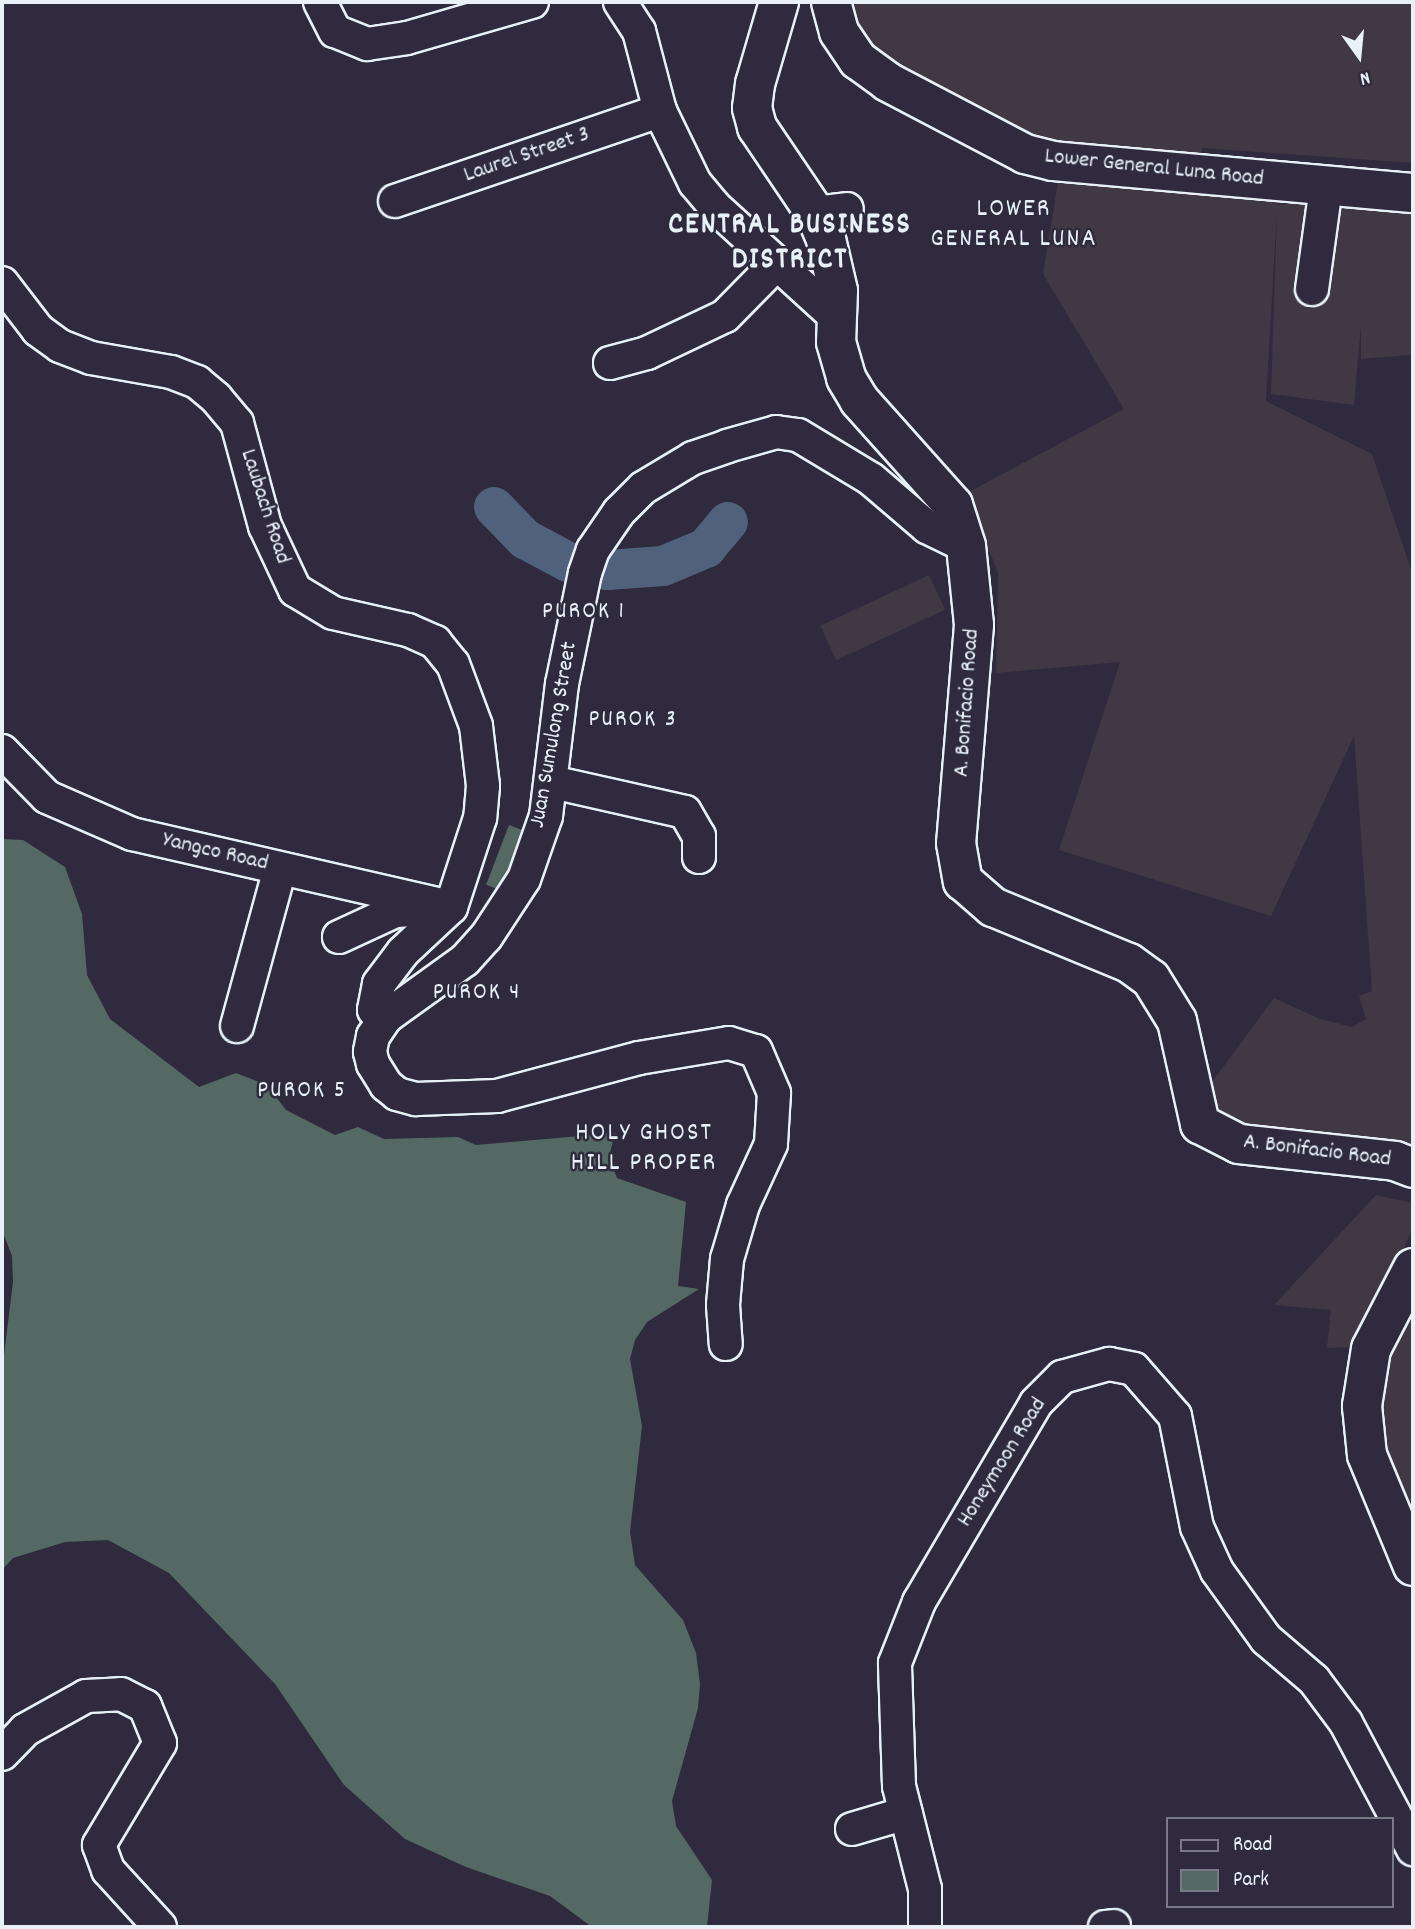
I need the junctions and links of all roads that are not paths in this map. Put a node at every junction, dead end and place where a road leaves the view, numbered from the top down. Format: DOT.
graph roads {
  1 [pos="320,2"];
  2 [pos="533,2"];
  3 [pos="620,2"];
  4 [pos="779,2"];
  5 [pos="831,2"];
  6 [pos="660,111"];
  7 [pos="1326,187"];
  8 [pos="1413,193"];
  9 [pos="395,201"];
  10 [pos="777,263"];
  11 [pos="2,283"];
  12 [pos="1312,289"];
  13 [pos="836,317"];
  14 [pos="610,363"];
  15 [pos="966,546"];
  16 [pos="2,751"];
  17 [pos="552,782"];
  18 [pos="699,858"];
  19 [pos="280,869"];
  20 [pos="451,907"];
  21 [pos="340,937"];
  22 [pos="386,1017"];
  23 [pos="237,1026"];
  24 [pos="1413,1168"];
  25 [pos="1413,1268"];
  26 [pos="726,1344"];
  27 [pos="1413,1566"];
  28 [pos="2,1754"];
  29 [pos="906,1812"];
  30 [pos="852,1829"];
  31 [pos="1413,1849"];
  32 [pos="160,1927"];
  33 [pos="925,1927"];
  1 -- 2 [label="street"];
  3 -- 6 [label="street"];
  4 -- 13 [label="main road, A. Bonifacio Road"];
  5 -- 7 [label="main road, Lower General Luna Road"];
  6 -- 9 [label="street, Laurel Street 3"];
  6 -- 10 [label="street"];
  7 -- 8 [label="main road, Lower General Luna Road"];
  7 -- 12 [label="street"];
  10 -- 13 [label="street"];
  10 -- 14 [label="street"];
  11 -- 20 [label="street, Laubach Road"];
  13 -- 15 [label="main road, A. Bonifacio Road"];
  15 -- 17 [label="street, Juan Sumulong Street"];
  15 -- 24 [label="main road, A. Bonifacio Road"];
  16 -- 19 [label="street, Yangco Road"];
  17 -- 18 [label="street"];
  17 -- 22 [label="street, Juan Sumulong Street"];
  19 -- 20 [label="street, Yangco Road"];
  19 -- 23 [label="street"];
  20 -- 21 [label="street"];
  20 -- 22 [label="street, Laubach Road"];
  22 -- 26 [label="street"];
  25 -- 27 [label="main road"];
  28 -- 32 [label="street"];
  29 -- 30 [label="street"];
  29 -- 31 [label="street, Honeymoon Road"];
  29 -- 33 [label="street, Honeymoon Road"];
}
